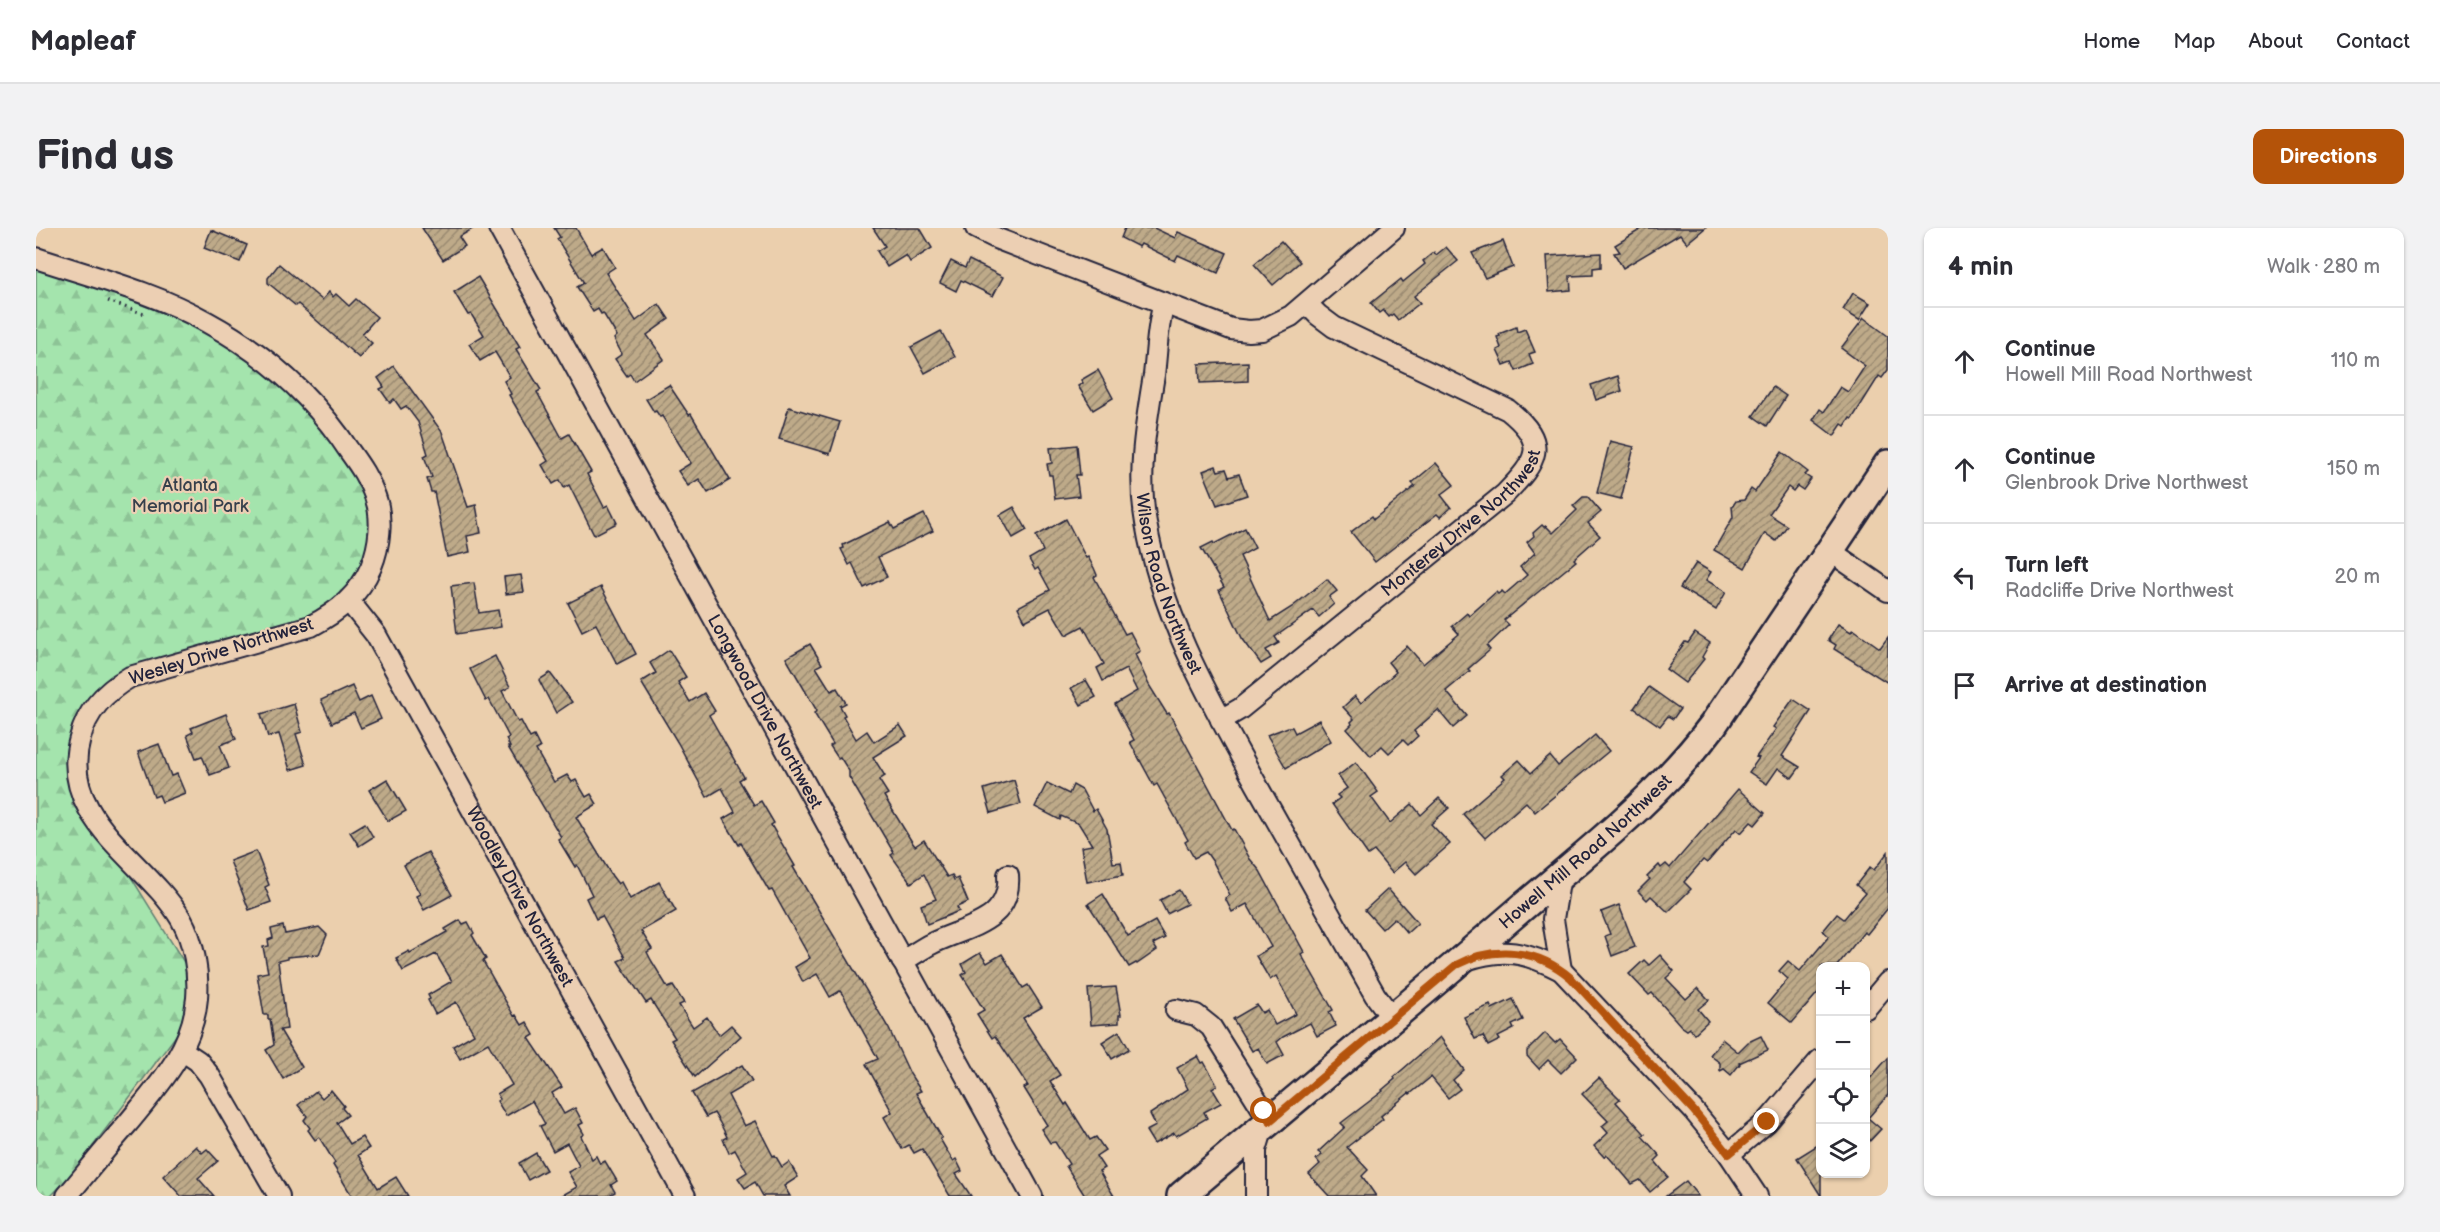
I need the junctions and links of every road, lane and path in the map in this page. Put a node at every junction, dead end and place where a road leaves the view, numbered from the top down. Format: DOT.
graph roads {
  1 [pos="498,228"];
  2 [pos="976,228"];
  3 [pos="1394,228"];
  4 [pos="36,258"];
  5 [pos="101,299"];
  6 [pos="1164,303"];
  7 [pos="1307,304"];
  8 [pos="154,318"];
  9 [pos="1888,464"];
  10 [pos="1830,551"];
  11 [pos="1888,591"];
  12 [pos="349,601"];
  13 [pos="1221,720"];
  14 [pos="1008,875"];
  15 [pos="1560,876"];
  16 [pos="902,961"];
  17 [pos="1456,965"];
  18 [pos="1561,970"];
  19 [pos="1888,982"];
  20 [pos="1870,1003"];
  21 [pos="1176,1010"];
  22 [pos="1392,1017"];
  23 [pos="183,1051"];
  24 [pos="1816,1066"];
  25 [pos="1267,1124"];
  26 [pos="1729,1154"];
  27 [pos="67,1196"];
  28 [pos="279,1196"];
  29 [pos="685,1196"];
  30 [pos="1032,1196"];
  31 [pos="1181,1196"];
  32 [pos="1256,1196"];
  33 [pos="1757,1196"];
  1 -- 16 [label="street, Longwood Drive Northwest"];
  2 -- 6 [label="street"];
  3 -- 7 [label="street"];
  4 -- 12 [label="street, Wesley Drive Northwest"];
  5 -- 8 [label="path"];
  6 -- 7 [label="street"];
  6 -- 13 [label="street, Wilson Road Northwest"];
  7 -- 13 [label="street, Monterey Drive Northwest"];
  9 -- 10 [label="main road, Howell Mill Road Northwest"];
  10 -- 11 [label="street"];
  10 -- 15 [label="main road, Howell Mill Road Northwest"];
  12 -- 23 [label="street, Wesley Drive Northwest"];
  12 -- 29 [label="street, Woodley Drive Northwest"];
  13 -- 22 [label="street, Wilson Road Northwest"];
  14 -- 16 [label="street"];
  15 -- 17 [label="main road, Howell Mill Road Northwest"];
  15 -- 18 [label="street"];
  16 -- 30 [label="street, Longwood Drive Northwest"];
  17 -- 18 [label="street"];
  17 -- 22 [label="main road, Howell Mill Road Northwest"];
  18 -- 26 [label="street"];
  19 -- 20 [label="street"];
  21 -- 25 [label="street"];
  22 -- 25 [label="main road, Howell Mill Road Northwest"];
  23 -- 27 [label="street, Wesley Drive Northwest"];
  23 -- 28 [label="street"];
  24 -- 26 [label="street"];
  25 -- 31 [label="main road, Howell Mill Road Northwest"];
  25 -- 32 [label="street"];
  26 -- 33 [label="street"];
}
